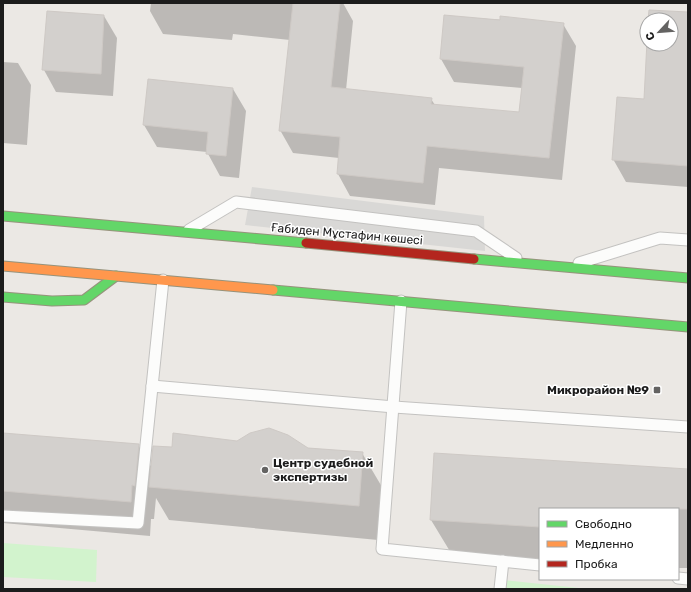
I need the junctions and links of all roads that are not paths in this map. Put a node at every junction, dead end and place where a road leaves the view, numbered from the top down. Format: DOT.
graph roads {
  1 [pos="3,216"];
  2 [pos="187,232"];
  3 [pos="688,240"];
  4 [pos="523,263"];
  5 [pos="3,266"];
  6 [pos="566,267"];
  7 [pos="116,276"];
  8 [pos="688,278"];
  9 [pos="163,280"];
  10 [pos="3,297"];
  11 [pos="400,301"];
  12 [pos="688,327"];
  13 [pos="152,386"];
  14 [pos="394,407"];
  15 [pos="688,427"];
  16 [pos="3,516"];
  17 [pos="503,561"];
  18 [pos="539,565"];
  19 [pos="500,589"];
  1 -- 2 [label="main road, Ғабиден Мұстафин көшесі"];
  2 -- 4 [label="main road, Ғабиден Мұстафин көшесі"];
  2 -- 4 [label="lane"];
  3 -- 6 [label="lane"];
  4 -- 6 [label="main road, Ғабиден Мұстафин көшесі"];
  5 -- 7 [label="main road"];
  6 -- 8 [label="main road, Ғабиден Мұстафин көшесі"];
  7 -- 9 [label="main road"];
  7 -- 10 [label="main road"];
  9 -- 11 [label="main road"];
  9 -- 13 [label="lane"];
  11 -- 12 [label="main road"];
  11 -- 14 [label="lane"];
  13 -- 14 [label="lane"];
  13 -- 16 [label="lane"];
  14 -- 15 [label="lane"];
  14 -- 17 [label="lane"];
  17 -- 18 [label="lane"];
  17 -- 19 [label="lane"];
}
